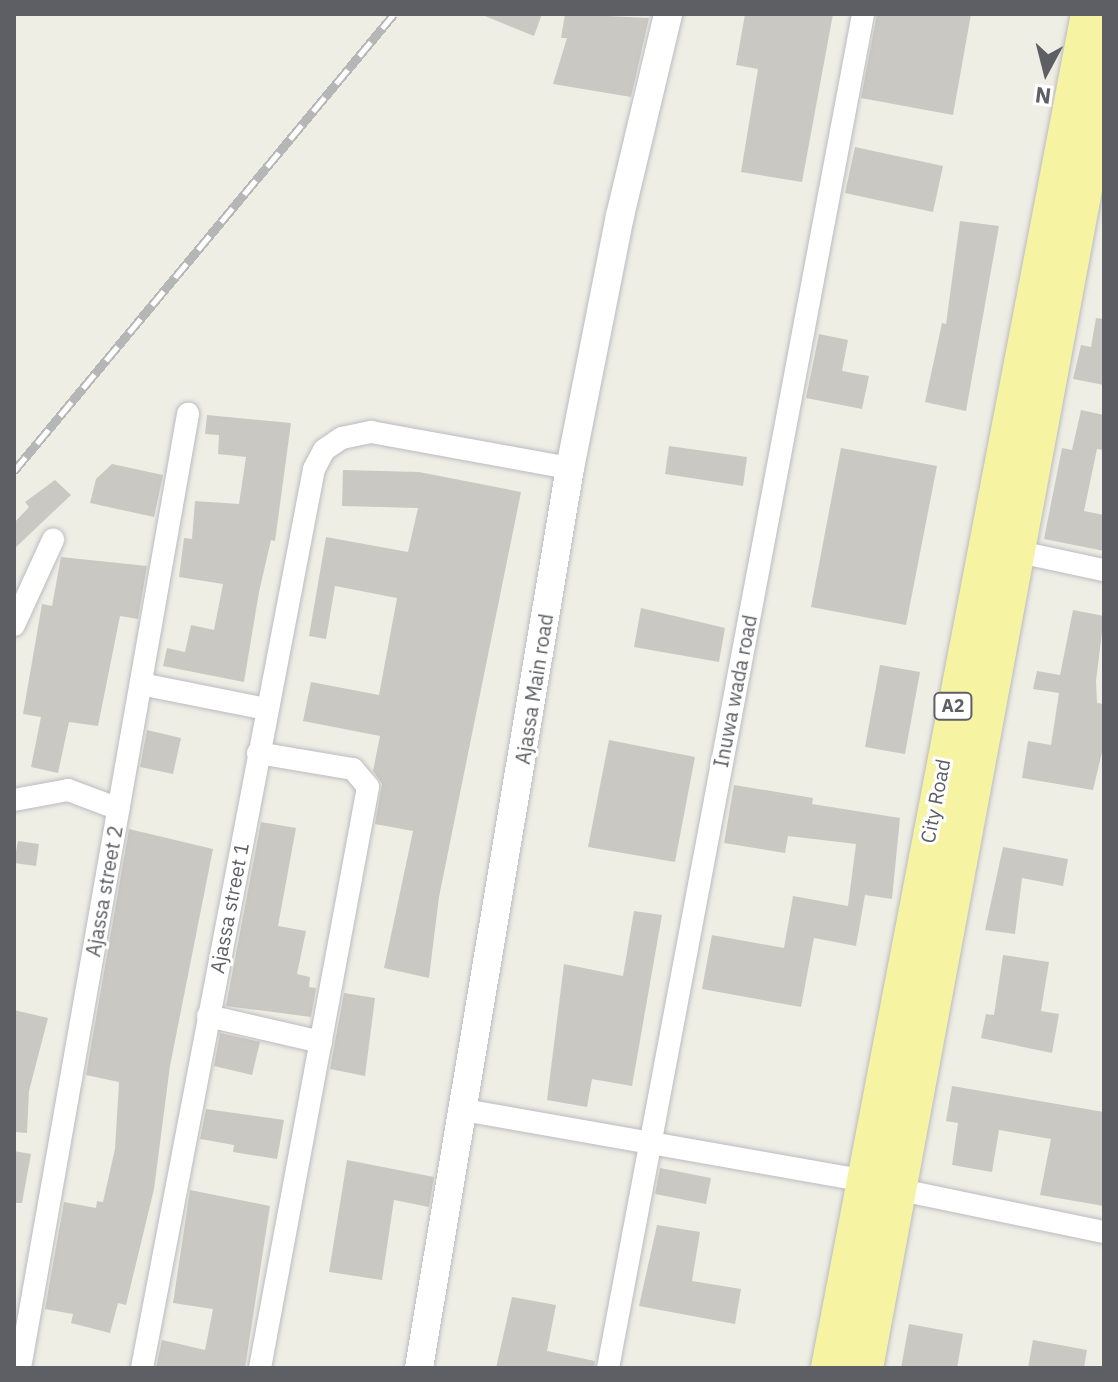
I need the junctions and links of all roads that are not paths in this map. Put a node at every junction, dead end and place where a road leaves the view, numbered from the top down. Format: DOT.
graph roads {
  1 [pos="668,14"];
  2 [pos="863,14"];
  3 [pos="1095,41"];
  4 [pos="188,414"];
  5 [pos="570,468"];
  6 [pos="53,540"];
  7 [pos="1015,551"];
  8 [pos="1104,570"];
  9 [pos="14,625"];
  10 [pos="141,684"];
  11 [pos="266,709"];
  12 [pos="258,753"];
  13 [pos="14,800"];
  14 [pos="119,809"];
  15 [pos="208,1016"];
  16 [pos="321,1042"];
  17 [pos="464,1110"];
  18 [pos="649,1141"];
  19 [pos="879,1185"];
  20 [pos="1104,1232"];
  21 [pos="23,1298"];
  22 [pos="20,1368"];
  23 [pos="142,1368"];
  24 [pos="260,1368"];
  25 [pos="419,1368"];
  26 [pos="608,1368"];
  27 [pos="829,1368"];
  28 [pos="865,1368"];
  1 -- 5 [label="street, Ajassa Main road"];
  2 -- 18 [label="street, Inuwa wada road"];
  3 -- 7 [label="highway, City Road / A2"];
  3 -- 19 [label="highway, City Road / A2"];
  4 -- 10 [label="street, Ajassa street 2"];
  5 -- 11 [label="street, Ajassa street 1"];
  5 -- 17 [label="street, Ajassa Main road"];
  6 -- 9 [label="street"];
  7 -- 8 [label="street"];
  7 -- 19 [label="highway, City Road / A2"];
  10 -- 11 [label="street"];
  10 -- 14 [label="street, Ajassa street 2"];
  11 -- 12 [label="street, Ajassa street 1"];
  12 -- 15 [label="street, Ajassa street 1"];
  12 -- 16 [label="street"];
  13 -- 14 [label="street"];
  14 -- 21 [label="street, Ajassa street 2"];
  15 -- 16 [label="street"];
  15 -- 23 [label="street, Ajassa street 1"];
  16 -- 24 [label="street"];
  17 -- 18 [label="street"];
  17 -- 25 [label="street, Ajassa Main road"];
  18 -- 19 [label="street"];
  18 -- 26 [label="street, Inuwa wada road"];
  19 -- 20 [label="street"];
  19 -- 27 [label="highway, City Road / A2"];
  19 -- 28 [label="highway, City Road / A2"];
  21 -- 22 [label="street, Ajassa street 2"];
}
